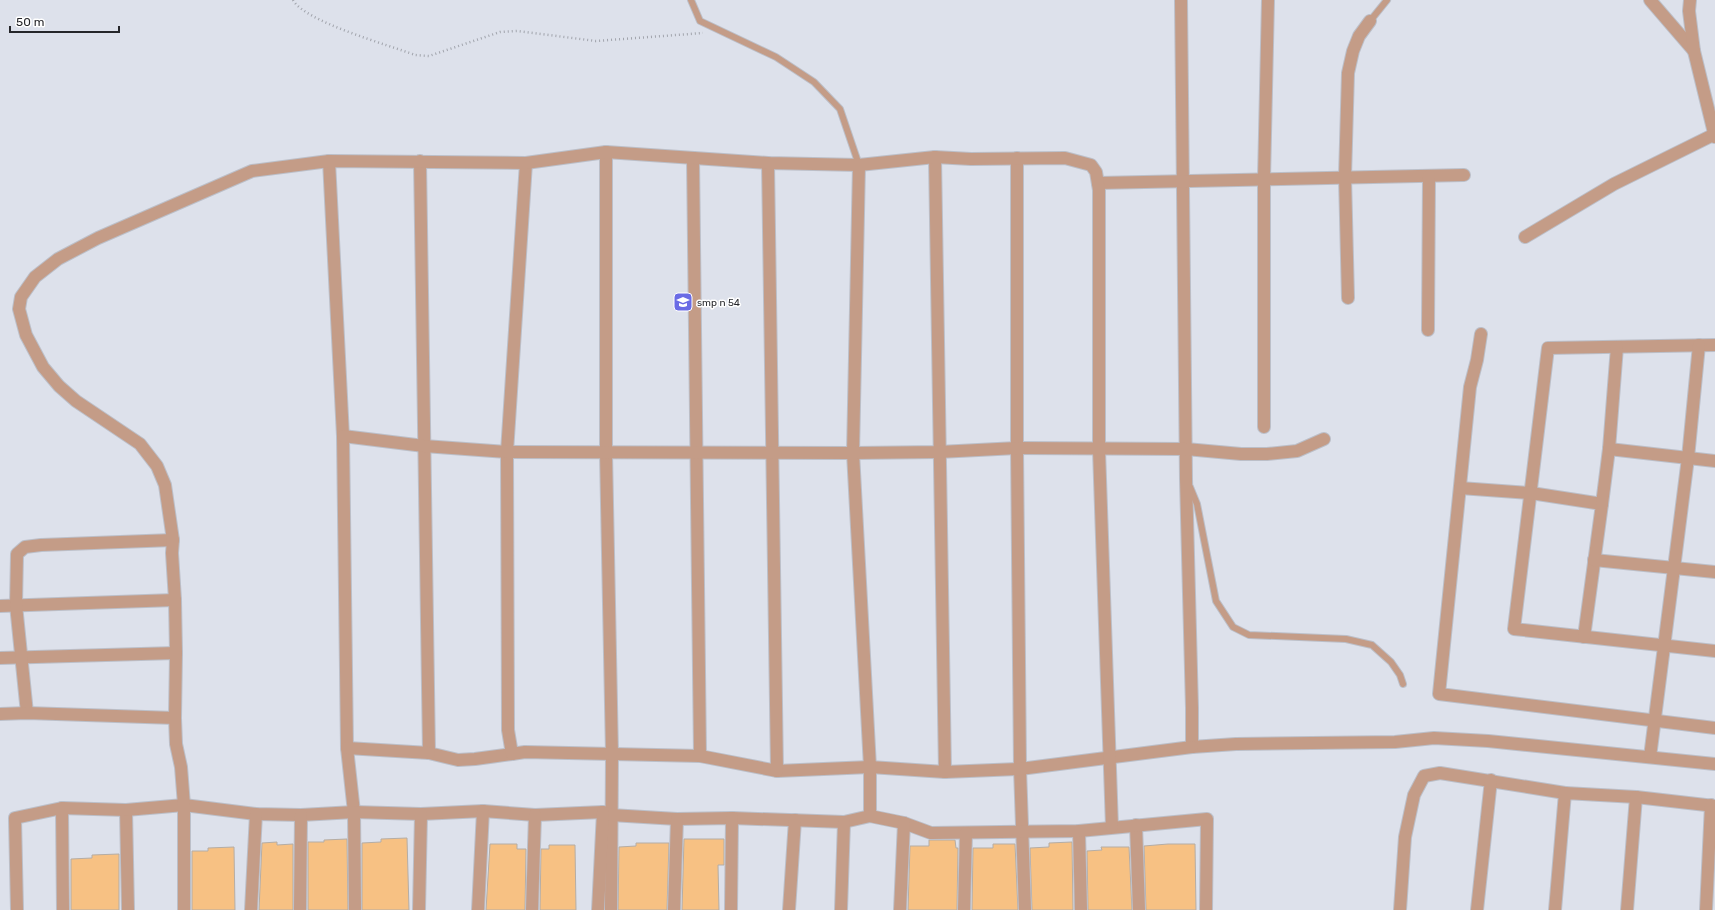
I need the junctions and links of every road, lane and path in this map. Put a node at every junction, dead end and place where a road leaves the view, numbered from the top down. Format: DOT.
graph roads {
  1 [pos="292,0"];
  2 [pos="691,0"];
  3 [pos="1181,0"];
  4 [pos="1268,0"];
  5 [pos="1387,0"];
  6 [pos="1650,0"];
  7 [pos="1690,0"];
  8 [pos="1370,21"];
  9 [pos="721,32"];
  10 [pos="1694,51"];
  11 [pos="1714,136"];
  12 [pos="606,152"];
  13 [pos="935,157"];
  14 [pos="693,158"];
  15 [pos="1017,158"];
  16 [pos="329,161"];
  17 [pos="420,161"];
  18 [pos="526,163"];
  19 [pos="768,163"];
  20 [pos="859,164"];
  21 [pos="1464,175"];
  22 [pos="1429,176"];
  23 [pos="1345,177"];
  24 [pos="1264,178"];
  25 [pos="1182,181"];
  26 [pos="1098,183"];
  27 [pos="1525,237"];
  28 [pos="1348,298"];
  29 [pos="1428,330"];
  30 [pos="1481,334"];
  31 [pos="1699,345"];
  32 [pos="1715,345"];
  33 [pos="1617,347"];
  34 [pos="1264,427"];
  35 [pos="343,436"];
  36 [pos="1324,439"];
  37 [pos="424,446"];
  38 [pos="1017,448"];
  39 [pos="1186,449"];
  40 [pos="1609,449"];
  41 [pos="1099,450"];
  42 [pos="507,452"];
  43 [pos="606,452"];
  44 [pos="939,452"];
  45 [pos="695,453"];
  46 [pos="773,453"];
  47 [pos="853,453"];
  48 [pos="1688,458"];
  49 [pos="1715,461"];
  50 [pos="1186,479"];
  51 [pos="1460,488"];
  52 [pos="1531,493"];
  53 [pos="1602,504"];
  54 [pos="173,540"];
  55 [pos="1594,560"];
  56 [pos="1675,567"];
  57 [pos="1715,572"];
  58 [pos="175,600"];
  59 [pos="0,606"];
  60 [pos="16,606"];
  61 [pos="1584,637"];
  62 [pos="1663,646"];
  63 [pos="1715,651"];
  64 [pos="176,653"];
  65 [pos="0,658"];
  66 [pos="22,658"];
  67 [pos="1403,684"];
  68 [pos="27,713"];
  69 [pos="0,714"];
  70 [pos="175,718"];
  71 [pos="1654,721"];
  72 [pos="1715,728"];
  73 [pos="1192,747"];
  74 [pos="348,748"];
  75 [pos="429,753"];
  76 [pos="512,754"];
  77 [pos="612,754"];
  78 [pos="700,756"];
  79 [pos="1650,757"];
  80 [pos="1110,758"];
  81 [pos="1715,764"];
  82 [pos="870,767"];
  83 [pos="1020,769"];
  84 [pos="777,771"];
  85 [pos="945,772"];
  86 [pos="1490,780"];
  87 [pos="1565,793"];
  88 [pos="1636,797"];
  89 [pos="184,805"];
  90 [pos="1713,806"];
  91 [pos="62,808"];
  92 [pos="126,810"];
  93 [pos="483,811"];
  94 [pos="354,812"];
  95 [pos="256,814"];
  96 [pos="421,814"];
  97 [pos="607,814"];
  98 [pos="301,815"];
  99 [pos="535,815"];
  100 [pos="870,816"];
  101 [pos="732,818"];
  102 [pos="677,819"];
  103 [pos="795,820"];
  104 [pos="844,822"];
  105 [pos="904,823"];
  106 [pos="1136,825"];
  107 [pos="1112,828"];
  108 [pos="1079,831"];
  109 [pos="1023,832"];
  110 [pos="966,833"];
  111 [pos="17,910"];
  112 [pos="63,910"];
  113 [pos="128,910"];
  114 [pos="184,910"];
  115 [pos="251,910"];
  116 [pos="300,910"];
  117 [pos="355,910"];
  118 [pos="419,910"];
  119 [pos="478,910"];
  120 [pos="532,910"];
  121 [pos="598,910"];
  122 [pos="611,910"];
  123 [pos="674,910"];
  124 [pos="731,910"];
  125 [pos="789,910"];
  126 [pos="841,910"];
  127 [pos="900,910"];
  128 [pos="964,910"];
  129 [pos="1025,910"];
  130 [pos="1081,910"];
  131 [pos="1139,910"];
  132 [pos="1206,910"];
  133 [pos="1400,910"];
  134 [pos="1477,910"];
  135 [pos="1555,910"];
  136 [pos="1628,910"];
  137 [pos="1706,910"];
  1 -- 9 [label="path"];
  2 -- 9 [label="lane"];
  3 -- 25 [label="street"];
  4 -- 24 [label="street"];
  5 -- 8 [label="lane"];
  6 -- 10 [label="street"];
  7 -- 10 [label="street"];
  8 -- 23 [label="street"];
  9 -- 20 [label="lane"];
  10 -- 11 [label="street"];
  11 -- 27 [label="street"];
  12 -- 14 [label="street"];
  12 -- 18 [label="street"];
  12 -- 43 [label="street"];
  13 -- 15 [label="street"];
  13 -- 20 [label="street"];
  13 -- 44 [label="street"];
  14 -- 19 [label="street"];
  14 -- 45 [label="street"];
  15 -- 26 [label="street"];
  15 -- 38 [label="street"];
  16 -- 17 [label="street"];
  16 -- 35 [label="street"];
  16 -- 54 [label="street"];
  17 -- 18 [label="street"];
  17 -- 37 [label="street"];
  18 -- 42 [label="street"];
  19 -- 20 [label="street"];
  19 -- 46 [label="street"];
  20 -- 47 [label="street"];
  21 -- 22 [label="street"];
  22 -- 23 [label="street"];
  22 -- 29 [label="street"];
  23 -- 24 [label="street"];
  23 -- 28 [label="street"];
  24 -- 25 [label="street"];
  24 -- 34 [label="street"];
  25 -- 26 [label="street"];
  25 -- 39 [label="street"];
  26 -- 41 [label="street"];
  30 -- 51 [label="street"];
  31 -- 32 [label="street"];
  31 -- 33 [label="street"];
  31 -- 48 [label="street"];
  33 -- 40 [label="street"];
  33 -- 52 [label="street"];
  35 -- 37 [label="street"];
  35 -- 74 [label="street"];
  36 -- 39 [label="street"];
  37 -- 42 [label="street"];
  37 -- 75 [label="street"];
  38 -- 41 [label="street"];
  38 -- 44 [label="street"];
  38 -- 83 [label="street"];
  39 -- 41 [label="street"];
  39 -- 50 [label="street"];
  40 -- 48 [label="street"];
  40 -- 53 [label="street"];
  41 -- 80 [label="street"];
  42 -- 43 [label="street"];
  42 -- 76 [label="street"];
  43 -- 45 [label="street"];
  43 -- 77 [label="street"];
  44 -- 47 [label="street"];
  44 -- 85 [label="street"];
  45 -- 46 [label="street"];
  45 -- 78 [label="street"];
  46 -- 47 [label="street"];
  46 -- 84 [label="street"];
  47 -- 82 [label="street"];
  48 -- 49 [label="street"];
  48 -- 56 [label="street"];
  50 -- 67 [label="lane"];
  50 -- 73 [label="street"];
  51 -- 52 [label="street"];
  51 -- 71 [label="street"];
  52 -- 53 [label="street"];
  52 -- 61 [label="street"];
  53 -- 55 [label="street"];
  54 -- 58 [label="street"];
  54 -- 60 [label="street"];
  55 -- 56 [label="street"];
  55 -- 61 [label="street"];
  56 -- 57 [label="street"];
  56 -- 62 [label="street"];
  58 -- 60 [label="street"];
  58 -- 64 [label="street"];
  59 -- 60 [label="street"];
  60 -- 66 [label="street"];
  61 -- 62 [label="street"];
  62 -- 63 [label="street"];
  62 -- 71 [label="street"];
  64 -- 66 [label="street"];
  64 -- 70 [label="street"];
  65 -- 66 [label="street"];
  66 -- 68 [label="street"];
  68 -- 69 [label="street"];
  68 -- 70 [label="street"];
  70 -- 89 [label="street"];
  71 -- 72 [label="street"];
  71 -- 79 [label="street"];
  73 -- 79 [label="street"];
  73 -- 80 [label="street"];
  74 -- 75 [label="street"];
  74 -- 94 [label="street"];
  75 -- 76 [label="street"];
  76 -- 77 [label="street"];
  77 -- 78 [label="street"];
  77 -- 97 [label="street"];
  78 -- 84 [label="street"];
  79 -- 81 [label="street"];
  80 -- 83 [label="street"];
  80 -- 107 [label="street"];
  82 -- 84 [label="street"];
  82 -- 85 [label="street"];
  82 -- 100 [label="street"];
  83 -- 85 [label="street"];
  83 -- 109 [label="street"];
  86 -- 87 [label="street"];
  86 -- 133 [label="street"];
  86 -- 134 [label="street"];
  87 -- 88 [label="street"];
  87 -- 135 [label="street"];
  88 -- 90 [label="street"];
  88 -- 136 [label="street"];
  89 -- 92 [label="street"];
  89 -- 95 [label="street"];
  89 -- 114 [label="street"];
  90 -- 137 [label="street"];
  91 -- 92 [label="street"];
  91 -- 111 [label="street"];
  91 -- 112 [label="street"];
  92 -- 113 [label="street"];
  93 -- 96 [label="street"];
  93 -- 99 [label="street"];
  93 -- 119 [label="street"];
  94 -- 96 [label="street"];
  94 -- 98 [label="street"];
  94 -- 117 [label="street"];
  95 -- 98 [label="street"];
  95 -- 115 [label="street"];
  96 -- 118 [label="street"];
  97 -- 99 [label="street"];
  97 -- 102 [label="street"];
  97 -- 121 [label="street"];
  97 -- 122 [label="street"];
  98 -- 116 [label="street"];
  99 -- 120 [label="street"];
  100 -- 104 [label="street"];
  100 -- 105 [label="street"];
  101 -- 102 [label="street"];
  101 -- 103 [label="street"];
  101 -- 124 [label="street"];
  102 -- 123 [label="street"];
  103 -- 104 [label="street"];
  103 -- 125 [label="street"];
  104 -- 126 [label="street"];
  105 -- 110 [label="street"];
  105 -- 127 [label="street"];
  106 -- 107 [label="street"];
  106 -- 131 [label="street"];
  106 -- 132 [label="street"];
  107 -- 108 [label="street"];
  108 -- 109 [label="street"];
  108 -- 130 [label="street"];
  109 -- 110 [label="street"];
  109 -- 129 [label="street"];
  110 -- 128 [label="street"];
}
